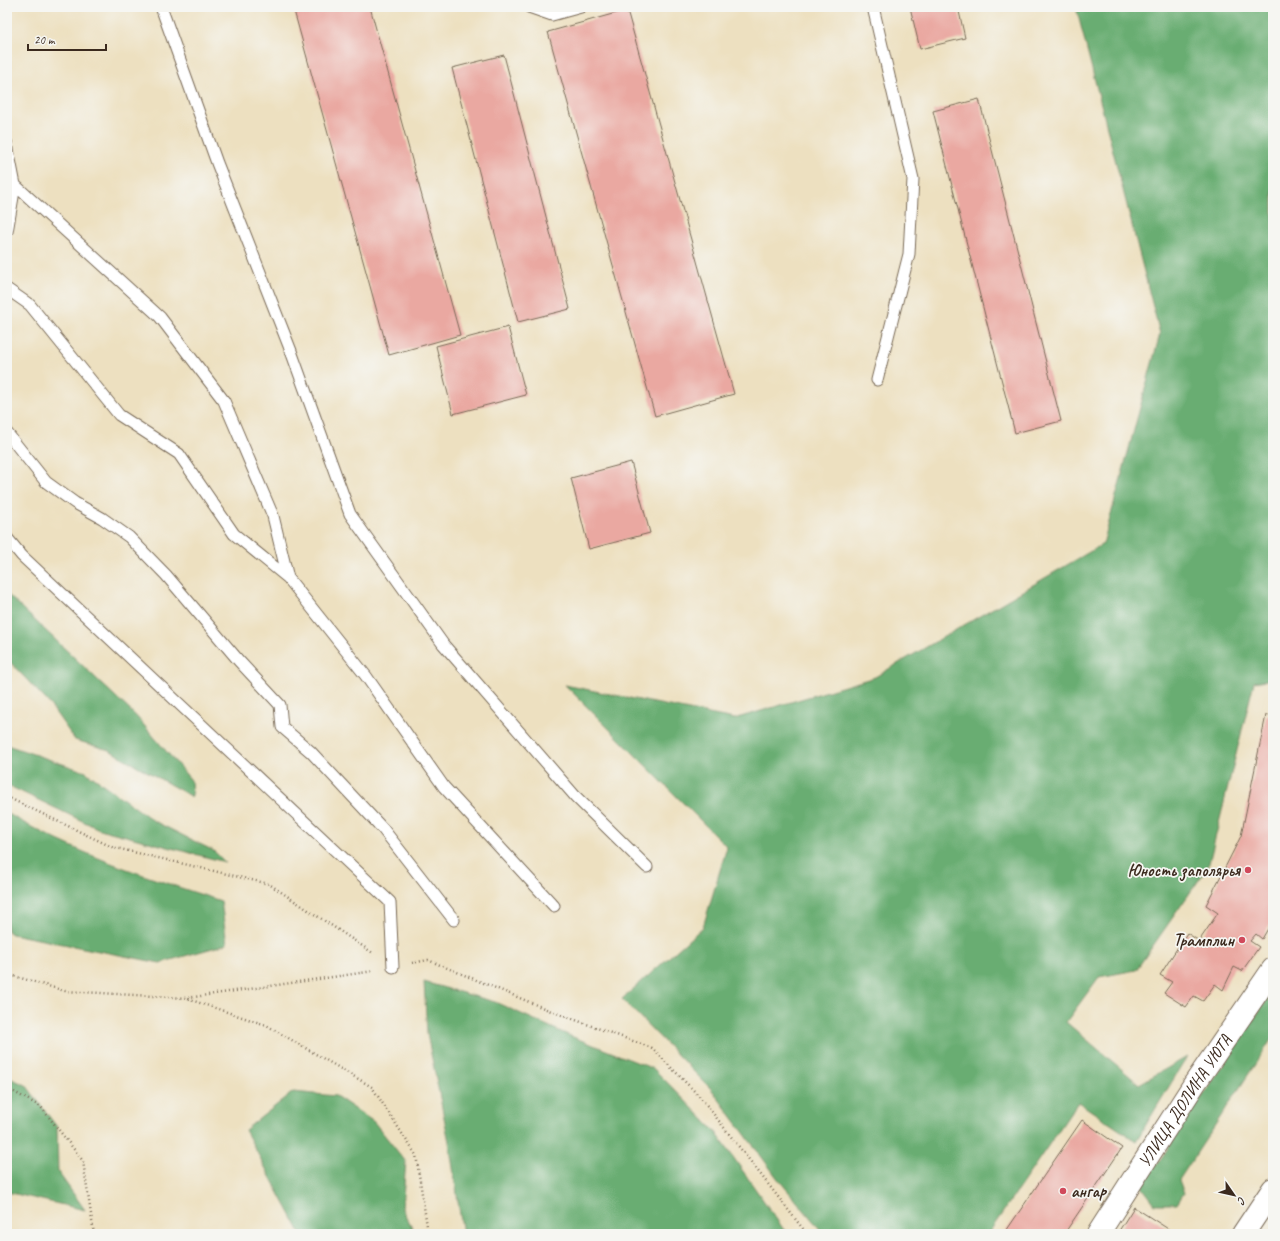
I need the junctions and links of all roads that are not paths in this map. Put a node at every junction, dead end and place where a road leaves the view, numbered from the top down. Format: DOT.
graph roads {
  1 [pos="161,7"];
  2 [pos="529,7"];
  3 [pos="581,7"];
  4 [pos="873,7"];
  5 [pos="7,144"];
  6 [pos="15,185"];
  7 [pos="7,232"];
  8 [pos="7,289"];
  9 [pos="877,380"];
  10 [pos="7,433"];
  11 [pos="7,538"];
  12 [pos="288,578"];
  13 [pos="648,868"];
  14 [pos="554,906"];
  15 [pos="454,920"];
  16 [pos="394,967"];
  17 [pos="1273,969"];
  18 [pos="1273,1189"];
  19 [pos="1098,1234"];
  20 [pos="1243,1234"];
  1 -- 13 [label="lane"];
  2 -- 3 [label="lane"];
  4 -- 9 [label="lane"];
  5 -- 6 [label="lane"];
  6 -- 7 [label="lane"];
  6 -- 12 [label="lane"];
  8 -- 12 [label="lane"];
  10 -- 15 [label="lane"];
  11 -- 16 [label="lane"];
  12 -- 14 [label="lane"];
  17 -- 19 [label="street, УЛИЦА ДОЛИНА УЮТА"];
  18 -- 20 [label="street"];
}
